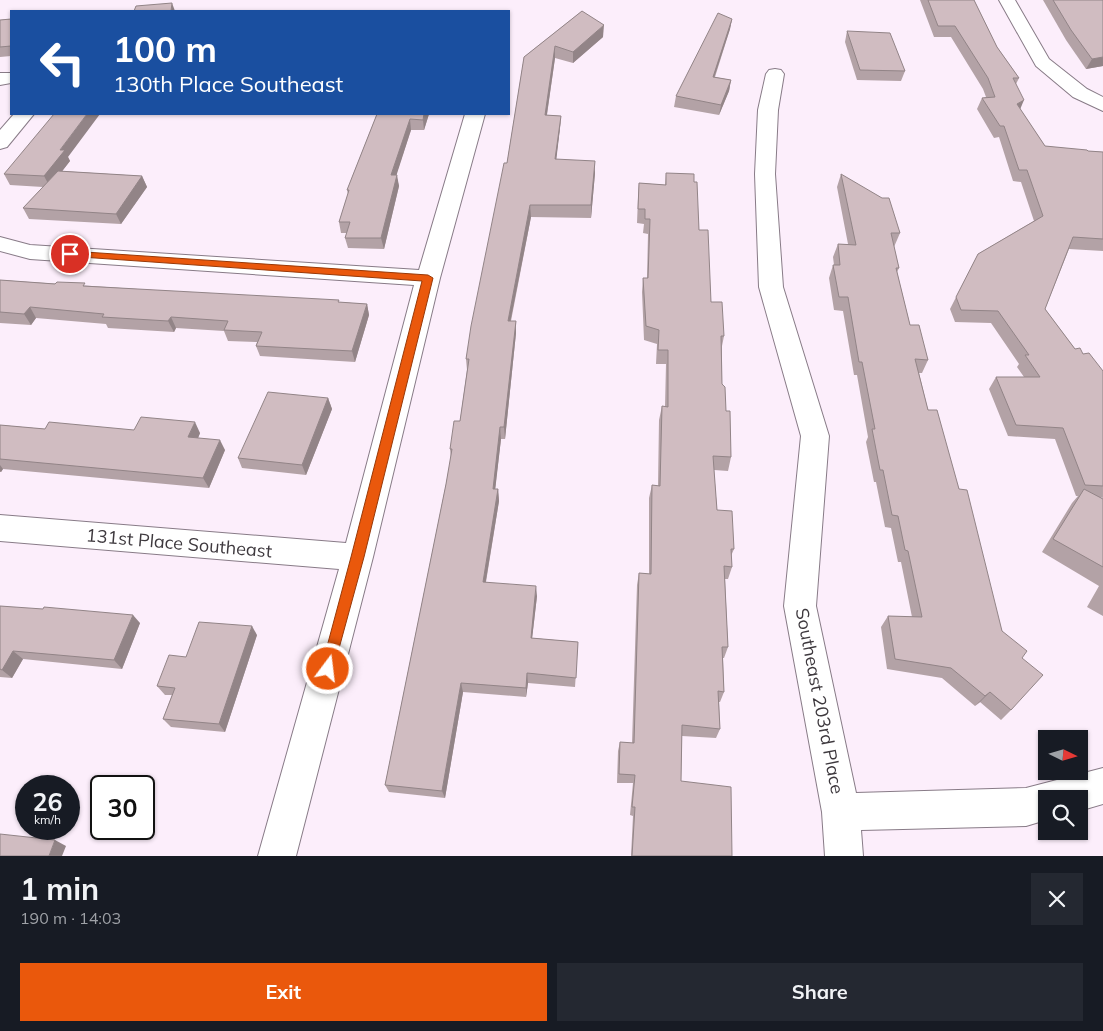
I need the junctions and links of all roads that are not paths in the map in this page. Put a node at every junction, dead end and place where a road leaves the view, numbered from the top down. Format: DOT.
graph roads {
  1 [pos="1007,0"];
  2 [pos="775,74"];
  3 [pos="1103,105"];
  4 [pos="23,115"];
  5 [pos="475,115"];
  6 [pos="0,143"];
  7 [pos="0,244"];
  8 [pos="428,278"];
  9 [pos="0,528"];
  10 [pos="358,557"];
  11 [pos="1103,786"];
  12 [pos="1088,790"];
  13 [pos="1038,803"];
  14 [pos="841,812"];
  15 [pos="277,856"];
  16 [pos="844,856"];
  1 -- 3 [label="street"];
  2 -- 14 [label="street, Southeast 203rd Place"];
  4 -- 6 [label="street"];
  5 -- 8 [label="street"];
  7 -- 8 [label="street"];
  8 -- 10 [label="street"];
  9 -- 10 [label="street, 131st Place Southeast"];
  10 -- 15 [label="street"];
  11 -- 12 [label="street"];
  13 -- 14 [label="street"];
  14 -- 16 [label="street, Southeast 203rd Place"];
}
